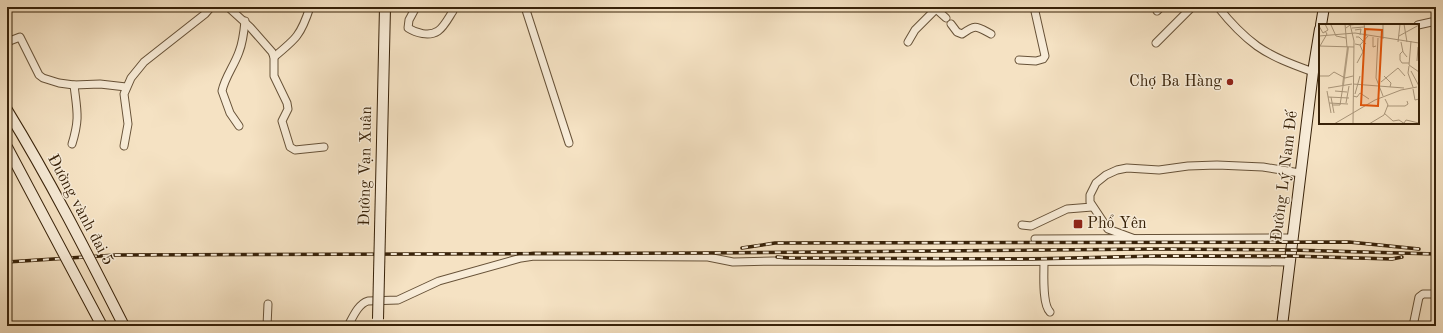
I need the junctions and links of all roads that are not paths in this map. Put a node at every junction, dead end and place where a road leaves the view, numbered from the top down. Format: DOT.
graph roads {
  1 [pos="211,7"];
  2 [pos="228,7"];
  3 [pos="310,7"];
  4 [pos="385,7"];
  5 [pos="416,7"];
  6 [pos="525,7"];
  7 [pos="786,7"];
  8 [pos="1034,7"];
  9 [pos="1192,7"];
  10 [pos="1218,7"];
  11 [pos="1324,7"];
  12 [pos="782,8"];
  13 [pos="937,8"];
  14 [pos="453,11"];
  15 [pos="946,18"];
  16 [pos="245,21"];
  17 [pos="1436,21"];
  18 [pos="951,24"];
  19 [pos="1321,24"];
  20 [pos="1419,25"];
  21 [pos="991,34"];
  22 [pos="1319,35"];
  23 [pos="7,42"];
  24 [pos="908,42"];
  25 [pos="1156,43"];
  26 [pos="274,57"];
  27 [pos="1019,60"];
  28 [pos="1313,72"];
  29 [pos="74,85"];
  30 [pos="126,87"];
  31 [pos="7,110"];
  32 [pos="239,126"];
  33 [pos="568,143"];
  34 [pos="72,144"];
  35 [pos="124,146"];
  36 [pos="7,147"];
  37 [pos="324,147"];
  38 [pos="1300,173"];
  39 [pos="1092,207"];
  40 [pos="1022,224"];
  41 [pos="1292,238"];
  42 [pos="1035,239"];
  43 [pos="1135,239"];
  44 [pos="1044,262"];
  45 [pos="1289,262"];
  46 [pos="1436,294"];
  47 [pos="268,304"];
  48 [pos="1050,312"];
  49 [pos="378,323"];
  50 [pos="102,326"];
  51 [pos="124,326"];
  52 [pos="267,326"];
  53 [pos="348,326"];
  54 [pos="1282,326"];
  55 [pos="1413,326"];
  1 -- 30 [label="street"];
  2 -- 16 [label="street"];
  3 -- 26 [label="street"];
  4 -- 49 [label="main road, Đường Vạn Xuân, bridge"];
  5 -- 14 [label="street"];
  6 -- 33 [label="street"];
  7 -- 12 [label="street"];
  8 -- 27 [label="street"];
  9 -- 25 [label="street"];
  10 -- 28 [label="street"];
  11 -- 19 [label="main road"];
  13 -- 15 [label="street"];
  13 -- 24 [label="street"];
  16 -- 26 [label="street"];
  16 -- 32 [label="street"];
  17 -- 20 [label="street"];
  18 -- 21 [label="street"];
  22 -- 28 [label="main road, Đường Lý Nam Đế"];
  23 -- 29 [label="street"];
  26 -- 37 [label="street"];
  28 -- 38 [label="main road, Đường Lý Nam Đế"];
  29 -- 30 [label="street"];
  29 -- 34 [label="street"];
  30 -- 35 [label="street"];
  31 -- 51 [label="main road, Đường vành đai 5, bridge"];
  36 -- 50 [label="main road, bridge"];
  38 -- 39 [label="street"];
  38 -- 41 [label="main road, Đường Lý Nam Đế"];
  39 -- 40 [label="street"];
  39 -- 43 [label="street"];
  41 -- 43 [label="street"];
  41 -- 45 [label="main road, Đường Lý Nam Đế"];
  42 -- 43 [label="street"];
  44 -- 45 [label="street"];
  44 -- 48 [label="street"];
  44 -- 53 [label="street"];
  45 -- 54 [label="main road, Đường Lý Nam Đế"];
  46 -- 55 [label="street"];
  47 -- 52 [label="street"];
}
